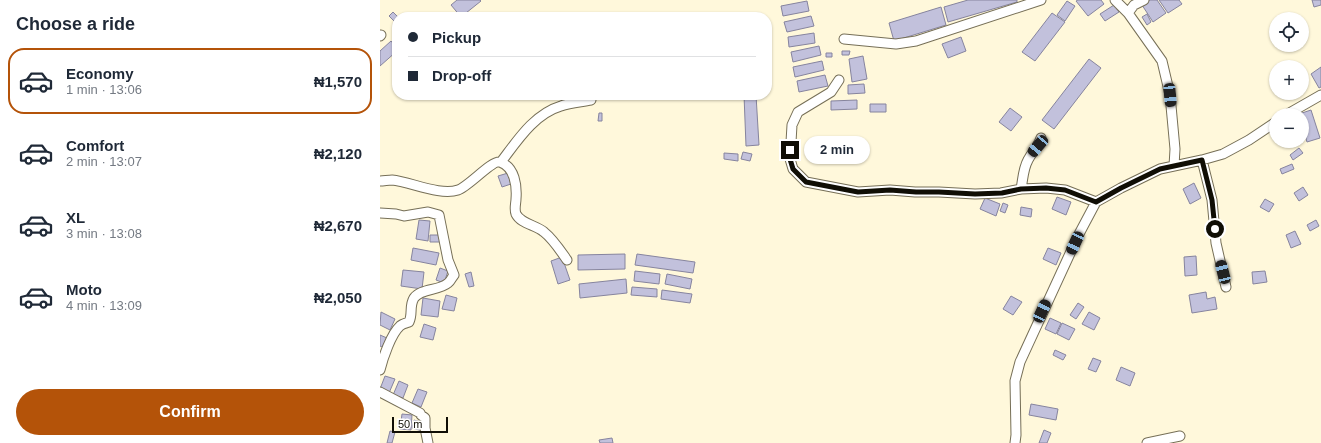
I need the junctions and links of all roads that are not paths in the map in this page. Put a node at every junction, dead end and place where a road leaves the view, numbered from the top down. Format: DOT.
graph roads {
  1 [pos="1041,0"];
  2 [pos="1115,0"];
  3 [pos="1144,0"];
  4 [pos="1128,13"];
  5 [pos="844,39"];
  6 [pos="839,80"];
  7 [pos="1321,95"];
  8 [pos="591,100"];
  9 [pos="1298,108"];
  10 [pos="1269,127"];
  11 [pos="1041,138"];
  12 [pos="1175,149"];
  13 [pos="1202,160"];
  14 [pos="501,162"];
  15 [pos="1187,163"];
  16 [pos="1174,166"];
  17 [pos="380,181"];
  18 [pos="1021,189"];
  19 [pos="1096,202"];
  20 [pos="380,213"];
  21 [pos="566,260"];
  22 [pos="1226,287"];
  23 [pos="380,370"];
  24 [pos="380,392"];
  25 [pos="1180,436"];
  26 [pos="428,443"];
  27 [pos="1015,443"];
  28 [pos="1147,443"];
  1 -- 5 [label="street"];
  2 -- 4 [label="street"];
  3 -- 4 [label="street"];
  4 -- 12 [label="street"];
  6 -- 18 [label="street"];
  7 -- 9 [label="street"];
  8 -- 14 [label="street"];
  10 -- 13 [label="street"];
  11 -- 18 [label="street"];
  12 -- 15 [label="street"];
  12 -- 16 [label="street"];
  13 -- 15 [label="street"];
  13 -- 22 [label="street"];
  14 -- 17 [label="street"];
  14 -- 21 [label="street"];
  15 -- 16 [label="street"];
  16 -- 19 [label="street"];
  18 -- 19 [label="street"];
  19 -- 27 [label="street"];
  20 -- 23 [label="street"];
  24 -- 26 [label="street"];
  25 -- 28 [label="street"];
}
